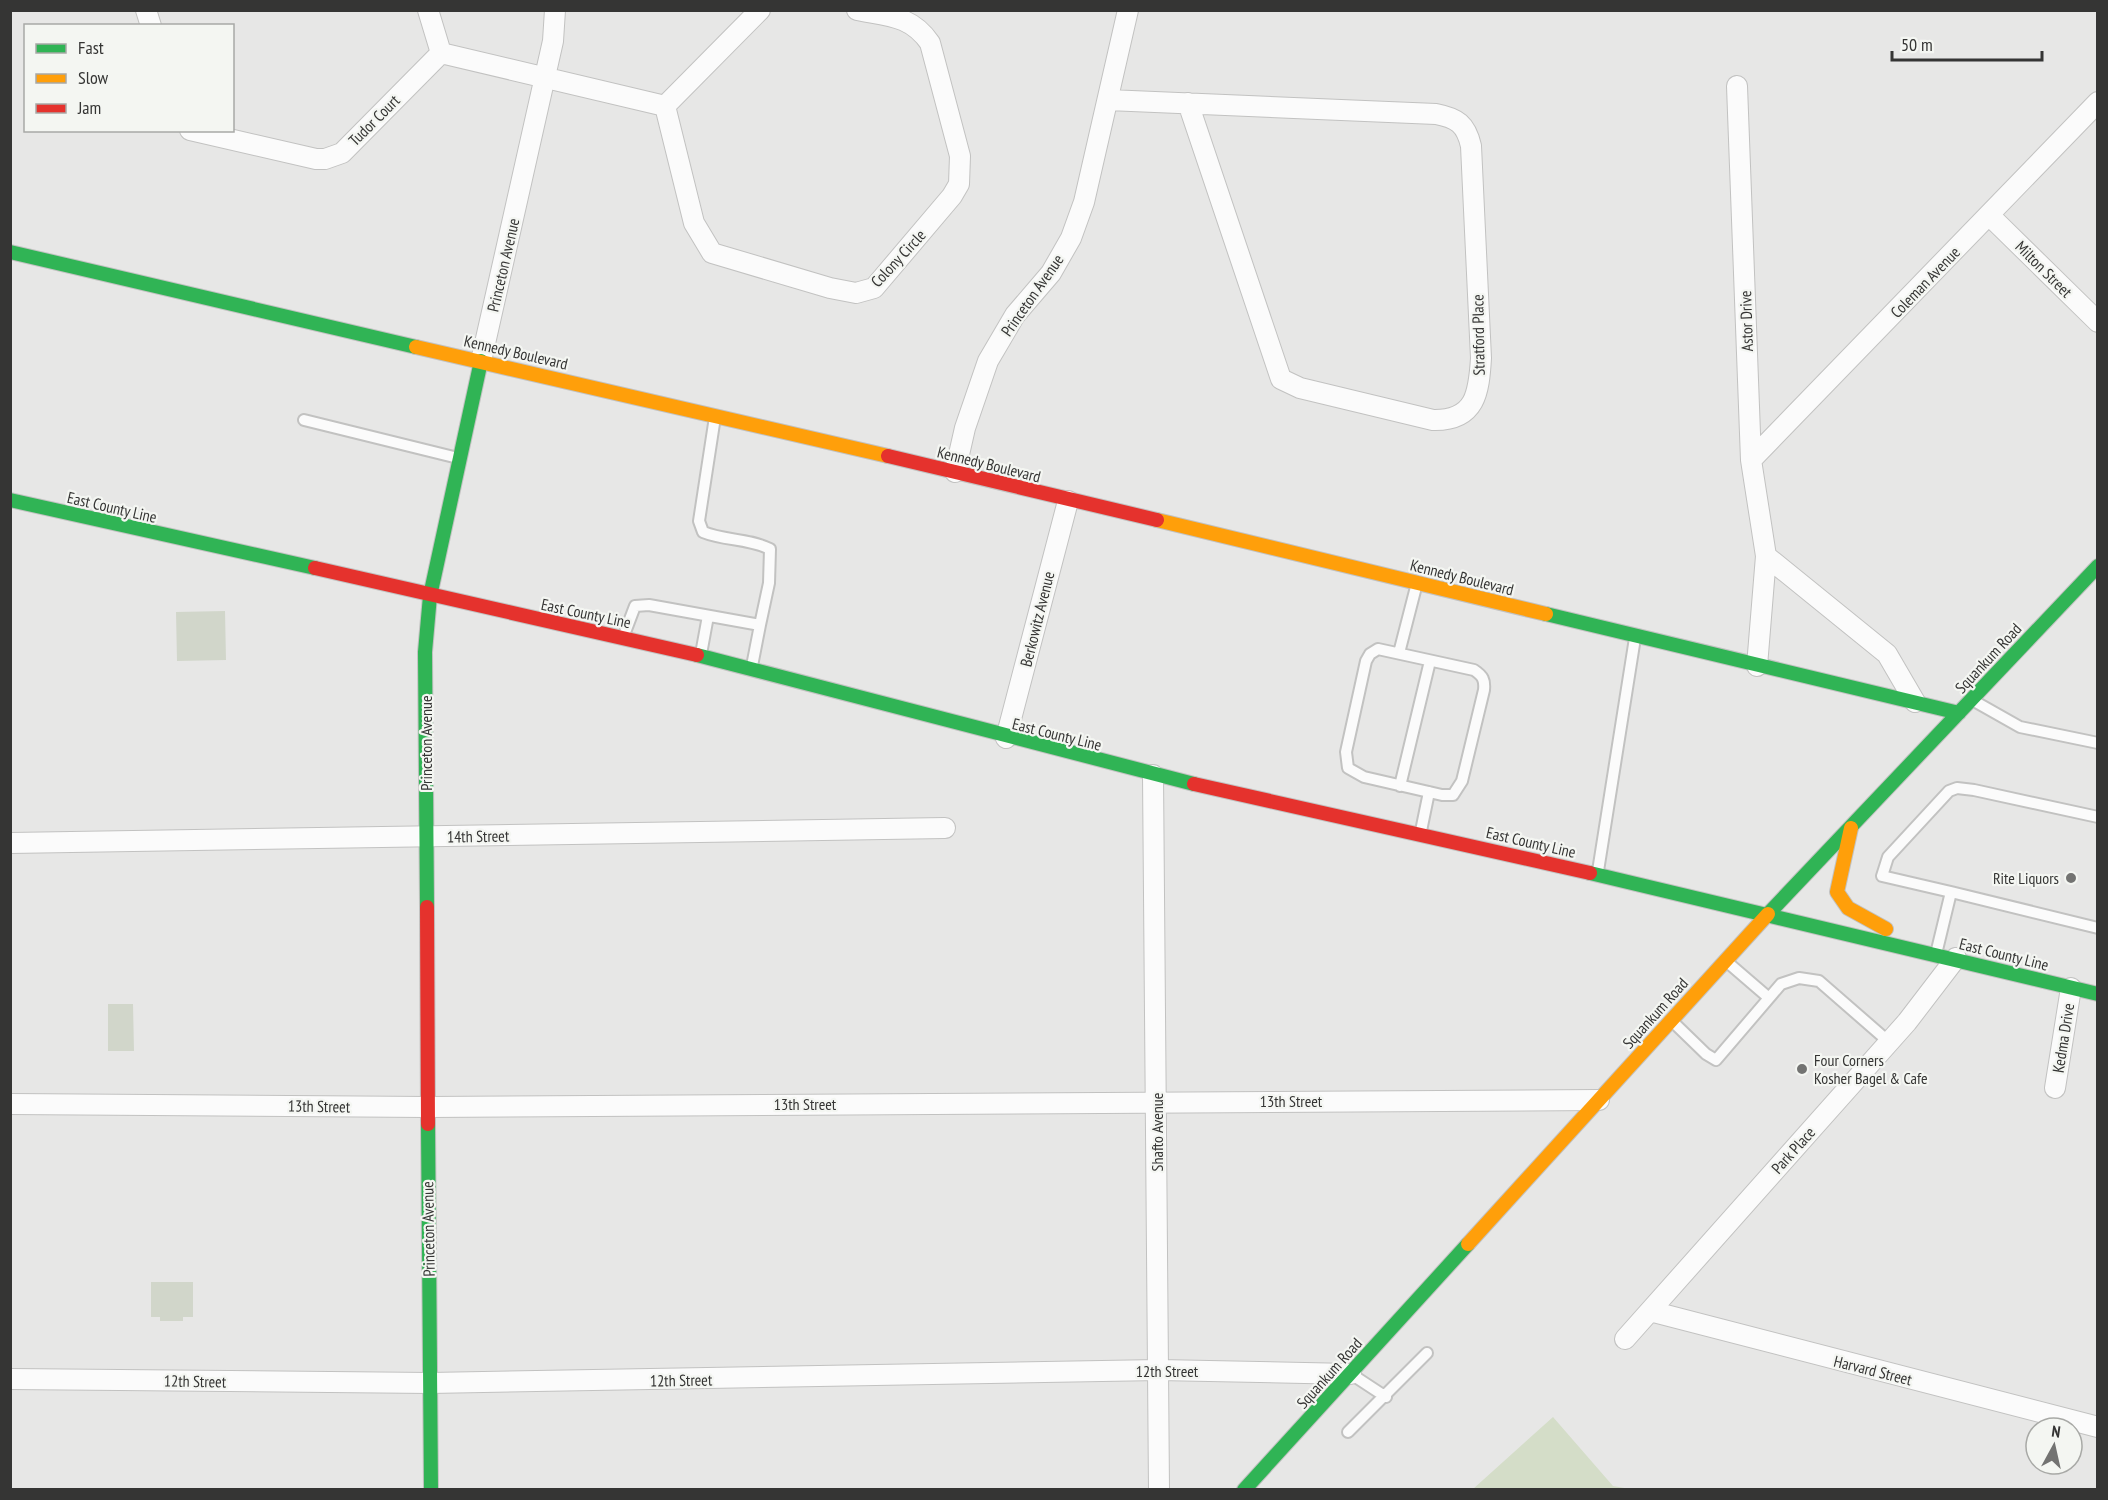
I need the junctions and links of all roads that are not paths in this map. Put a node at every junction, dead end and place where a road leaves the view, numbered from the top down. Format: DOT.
graph roads {
  1 [pos="428,10"];
  2 [pos="555,10"];
  3 [pos="760,10"];
  4 [pos="857,10"];
  5 [pos="1128,10"];
  6 [pos="441,53"];
  7 [pos="546,75"];
  8 [pos="1737,86"];
  9 [pos="1108,100"];
  10 [pos="1188,104"];
  11 [pos="665,106"];
  12 [pos="2096,107"];
  13 [pos="199,132"];
  14 [pos="1990,216"];
  15 [pos="10,252"];
  16 [pos="2097,322"];
  17 [pos="481,361"];
  18 [pos="715,417"];
  19 [pos="304,420"];
  20 [pos="458,458"];
  21 [pos="1751,460"];
  22 [pos="955,472"];
  23 [pos="10,500"];
  24 [pos="1068,501"];
  25 [pos="1766,556"];
  26 [pos="2097,566"];
  27 [pos="1417,583"];
  28 [pos="430,596"];
  29 [pos="708,616"];
  30 [pos="760,625"];
  31 [pos="623,638"];
  32 [pos="1635,638"];
  33 [pos="1399,653"];
  34 [pos="700,657"];
  35 [pos="1430,661"];
  36 [pos="1757,666"];
  37 [pos="751,670"];
  38 [pos="1971,700"];
  39 [pos="1915,702"];
  40 [pos="1959,713"];
  41 [pos="1006,738"];
  42 [pos="2097,743"];
  43 [pos="1153,775"];
  44 [pos="1400,786"];
  45 [pos="1430,792"];
  46 [pos="2097,817"];
  47 [pos="1851,827"];
  48 [pos="945,828"];
  49 [pos="1420,834"];
  50 [pos="426,837"];
  51 [pos="10,843"];
  52 [pos="1598,874"];
  53 [pos="1951,892"];
  54 [pos="1768,914"];
  55 [pos="2097,928"];
  56 [pos="1899,944"];
  57 [pos="1936,954"];
  58 [pos="1956,958"];
  59 [pos="1725,961"];
  60 [pos="2071,988"];
  61 [pos="2097,994"];
  62 [pos="1769,998"];
  63 [pos="1671,1021"];
  64 [pos="1889,1042"];
  65 [pos="2055,1088"];
  66 [pos="1599,1100"];
  67 [pos="1157,1101"];
  68 [pos="10,1104"];
  69 [pos="427,1107"];
  70 [pos="1650,1311"];
  71 [pos="1625,1339"];
  72 [pos="1427,1353"];
  73 [pos="1159,1370"];
  74 [pos="1351,1374"];
  75 [pos="10,1379"];
  76 [pos="430,1383"];
  77 [pos="1386,1397"];
  78 [pos="2097,1426"];
  79 [pos="1348,1432"];
  80 [pos="431,1490"];
  81 [pos="1159,1490"];
  82 [pos="1245,1490"];
  1 -- 6 [label="street"];
  2 -- 7 [label="street, Princeton Avenue"];
  3 -- 11 [label="street"];
  4 -- 11 [label="street, Colony Circle"];
  5 -- 9 [label="street, Princeton Avenue"];
  6 -- 7 [label="street"];
  6 -- 13 [label="street, Tudor Court"];
  7 -- 11 [label="street"];
  7 -- 17 [label="street, Princeton Avenue"];
  8 -- 21 [label="street, Astor Drive"];
  9 -- 10 [label="street, Stratford Place"];
  9 -- 22 [label="street, Princeton Avenue"];
  10 -- 10 [label="street, Stratford Place"];
  12 -- 14 [label="street, Coleman Avenue"];
  14 -- 16 [label="street, Milton Street"];
  14 -- 21 [label="street, Coleman Avenue"];
  15 -- 17 [label="main road, Kennedy Boulevard"];
  17 -- 18 [label="main road, Kennedy Boulevard"];
  17 -- 20 [label="main road, Princeton Avenue"];
  18 -- 22 [label="main road, Kennedy Boulevard"];
  18 -- 30 [label="lane"];
  19 -- 20 [label="lane"];
  20 -- 28 [label="main road, Princeton Avenue"];
  21 -- 25 [label="street, Astor Drive"];
  22 -- 24 [label="main road, Kennedy Boulevard"];
  23 -- 28 [label="main road, East County Line"];
  24 -- 27 [label="main road, Kennedy Boulevard"];
  24 -- 41 [label="street, Berkowitz Avenue"];
  25 -- 36 [label="street, Astor Drive"];
  25 -- 39 [label="street"];
  26 -- 38 [label="main road, Squankum Road"];
  27 -- 32 [label="main road, Kennedy Boulevard"];
  27 -- 33 [label="lane"];
  28 -- 31 [label="main road, East County Line"];
  28 -- 50 [label="main road, Princeton Avenue"];
  29 -- 30 [label="lane"];
  29 -- 31 [label="lane"];
  29 -- 34 [label="lane"];
  30 -- 37 [label="lane"];
  31 -- 34 [label="main road, East County Line"];
  32 -- 36 [label="main road, Kennedy Boulevard"];
  32 -- 52 [label="lane"];
  33 -- 35 [label="lane"];
  33 -- 44 [label="lane"];
  34 -- 37 [label="main road, East County Line"];
  35 -- 44 [label="lane"];
  35 -- 45 [label="lane"];
  36 -- 39 [label="main road, Kennedy Boulevard"];
  37 -- 41 [label="main road, East County Line"];
  38 -- 40 [label="main road, Squankum Road"];
  38 -- 42 [label="lane"];
  39 -- 40 [label="main road, Kennedy Boulevard"];
  40 -- 47 [label="main road, Squankum Road"];
  41 -- 43 [label="main road, East County Line"];
  43 -- 49 [label="main road, East County Line"];
  43 -- 67 [label="street, Shafto Avenue"];
  44 -- 45 [label="lane"];
  45 -- 49 [label="lane"];
  46 -- 53 [label="lane"];
  47 -- 54 [label="main road, Squankum Road"];
  47 -- 56 [label="main road"];
  48 -- 50 [label="street, 14th Street"];
  49 -- 52 [label="main road, East County Line"];
  50 -- 51 [label="street, 14th Street"];
  50 -- 69 [label="main road, Princeton Avenue"];
  52 -- 54 [label="main road, East County Line"];
  53 -- 55 [label="lane"];
  53 -- 57 [label="lane"];
  54 -- 56 [label="main road, East County Line"];
  54 -- 59 [label="main road, Squankum Road"];
  56 -- 57 [label="main road, East County Line"];
  57 -- 58 [label="main road, East County Line"];
  58 -- 60 [label="main road, East County Line"];
  58 -- 64 [label="street, Park Place"];
  59 -- 62 [label="lane"];
  59 -- 63 [label="main road, Squankum Road"];
  60 -- 61 [label="main road, East County Line"];
  60 -- 65 [label="street, Kedma Drive"];
  62 -- 63 [label="lane"];
  62 -- 64 [label="lane"];
  63 -- 66 [label="main road, Squankum Road"];
  64 -- 70 [label="street, Park Place"];
  66 -- 67 [label="street, 13th Street"];
  66 -- 74 [label="main road, Squankum Road"];
  67 -- 69 [label="street, 13th Street"];
  67 -- 73 [label="street, Shafto Avenue"];
  68 -- 69 [label="street, 13th Street"];
  69 -- 76 [label="main road, Princeton Avenue"];
  70 -- 71 [label="street, Park Place"];
  70 -- 78 [label="street, Harvard Street"];
  72 -- 77 [label="lane"];
  73 -- 74 [label="street, 12th Street"];
  73 -- 76 [label="street, 12th Street"];
  73 -- 81 [label="street, Shafto Avenue"];
  74 -- 77 [label="lane"];
  74 -- 82 [label="main road, Squankum Road"];
  75 -- 76 [label="street, 12th Street"];
  76 -- 80 [label="main road, Princeton Avenue"];
  77 -- 79 [label="lane"];
}
